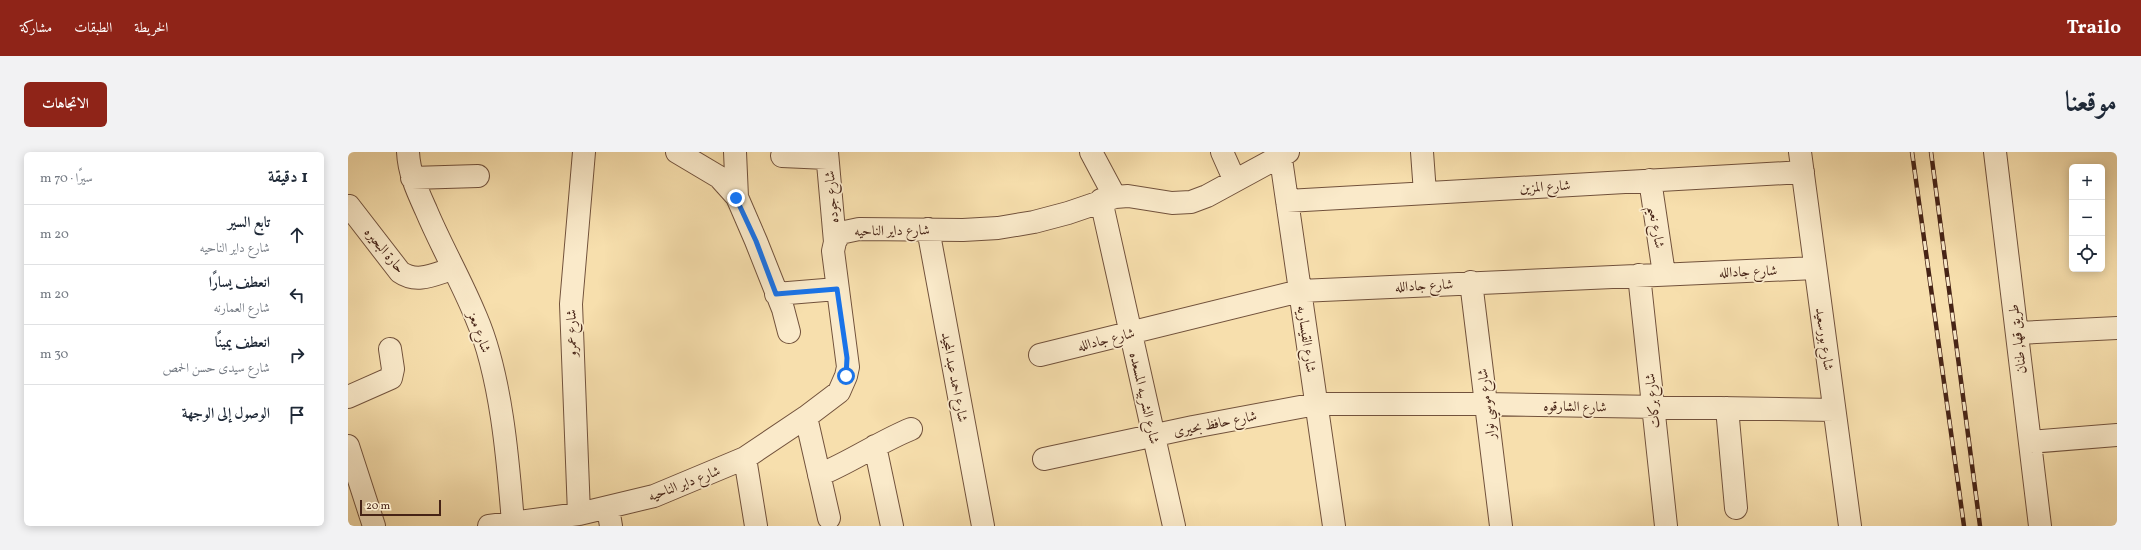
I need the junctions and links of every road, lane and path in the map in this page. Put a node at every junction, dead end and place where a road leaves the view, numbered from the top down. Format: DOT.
graph roads {
  1 [pos="408,152"];
  2 [pos="584,152"];
  3 [pos="677,152"];
  4 [pos="735,152"];
  5 [pos="1091,152"];
  6 [pos="1222,152"];
  7 [pos="1422,152"];
  8 [pos="1995,152"];
  9 [pos="1283,153"];
  10 [pos="827,155"];
  11 [pos="782,156"];
  12 [pos="1801,162"];
  13 [pos="478,176"];
  14 [pos="412,178"];
  15 [pos="1234,180"];
  16 [pos="1650,180"];
  17 [pos="1425,192"];
  18 [pos="736,198"];
  19 [pos="1108,198"];
  20 [pos="1287,201"];
  21 [pos="349,206"];
  22 [pos="928,228"];
  23 [pos="835,242"];
  24 [pos="1815,268"];
  25 [pos="452,269"];
  26 [pos="1664,274"];
  27 [pos="1639,275"];
  28 [pos="1471,282"];
  29 [pos="837,289"];
  30 [pos="1300,291"];
  31 [pos="776,294"];
  32 [pos="2117,328"];
  33 [pos="789,332"];
  34 [pos="1131,332"];
  35 [pos="2017,332"];
  36 [pos="390,349"];
  37 [pos="1040,355"];
  38 [pos="348,397"];
  39 [pos="1316,404"];
  40 [pos="1486,404"];
  41 [pos="1653,407"];
  42 [pos="1728,408"];
  43 [pos="1834,410"];
  44 [pos="806,417"];
  45 [pos="911,429"];
  46 [pos="1154,435"];
  47 [pos="2117,435"];
  48 [pos="2030,442"];
  49 [pos="875,446"];
  50 [pos="348,448"];
  51 [pos="745,458"];
  52 [pos="1044,459"];
  53 [pos="819,475"];
  54 [pos="1736,508"];
  55 [pos="579,514"];
  56 [pos="609,517"];
  57 [pos="829,518"];
  58 [pos="503,525"];
  59 [pos="374,526"];
  60 [pos="756,526"];
  61 [pos="892,526"];
  62 [pos="983,526"];
  63 [pos="1174,526"];
  64 [pos="1334,526"];
  65 [pos="1501,526"];
  66 [pos="1666,526"];
  67 [pos="1850,526"];
  68 [pos="2040,526"];
  1 -- 14 [label="street, شارع معز"];
  2 -- 55 [label="street, شارع عمرو"];
  3 -- 18 [label="street"];
  4 -- 18 [label="street"];
  5 -- 19 [label="street, شارع الشربيه المسعده"];
  6 -- 15 [label="street"];
  7 -- 17 [label="street"];
  8 -- 35 [label="street, طريق قها, طنان"];
  9 -- 15 [label="street, شارع داير الناحيه"];
  9 -- 20 [label="street, شارع القيساريه"];
  10 -- 11 [label="street"];
  10 -- 23 [label="street, شارع جوده"];
  12 -- 16 [label="street, شارع المزين"];
  12 -- 24 [label="street, شارع بورسعيد"];
  13 -- 14 [label="street"];
  14 -- 25 [label="street, شارع معز"];
  15 -- 19 [label="street, شارع داير الناحيه"];
  16 -- 17 [label="street, شارع المزين"];
  16 -- 26 [label="street, شارع نعيم"];
  17 -- 20 [label="street, شارع المزين"];
  18 -- 31 [label="street"];
  19 -- 22 [label="street, شارع داير الناحيه"];
  19 -- 34 [label="street, شارع الشربيه المسعده"];
  20 -- 30 [label="street, شارع القيساريه"];
  21 -- 25 [label="street, حارة البحيره"];
  22 -- 23 [label="street, شارع داير الناحيه"];
  22 -- 62 [label="street, شارع احمد عبد المجيد"];
  23 -- 29 [label="street, شارع داير الناحيه"];
  24 -- 26 [label="street, شارع جادالله"];
  24 -- 43 [label="street, شارع بورسعيد"];
  25 -- 58 [label="street, شارع معز"];
  26 -- 27 [label="street, شارع جادالله"];
  27 -- 28 [label="street, شارع جادالله"];
  27 -- 41 [label="street, شارع بركات"];
  28 -- 30 [label="street, شارع جادالله"];
  28 -- 40 [label="street, شارع موسي نوار"];
  29 -- 31 [label="street"];
  29 -- 44 [label="street, شارع داير الناحيه"];
  30 -- 34 [label="street, شارع جادالله"];
  30 -- 39 [label="street, شارع القيساريه"];
  31 -- 33 [label="street"];
  32 -- 35 [label="street"];
  34 -- 37 [label="street, شارع جادالله"];
  34 -- 46 [label="street, شارع الشربيه المسعده"];
  35 -- 48 [label="street, طريق قها, طنان"];
  36 -- 38 [label="street"];
  39 -- 40 [label="street, شارع الشارقوه"];
  39 -- 46 [label="street, شارع حافظ بحيرى"];
  39 -- 64 [label="street, شارع القيساريه"];
  40 -- 41 [label="street, شارع الشارقوه"];
  40 -- 65 [label="street, شارع موسي نوار"];
  41 -- 42 [label="street, شارع الشارقوه"];
  41 -- 66 [label="street, شارع بركات"];
  42 -- 43 [label="street, شارع الشارقوه"];
  42 -- 54 [label="street"];
  43 -- 67 [label="street, شارع بورسعيد"];
  44 -- 51 [label="street, شارع داير الناحيه"];
  44 -- 53 [label="street"];
  45 -- 49 [label="street"];
  46 -- 52 [label="street, شارع حافظ بحيرى"];
  46 -- 63 [label="street, شارع الشربيه المسعده"];
  47 -- 48 [label="street"];
  48 -- 68 [label="street, طريق قها, طنان"];
  49 -- 53 [label="street"];
  49 -- 61 [label="street"];
  50 -- 59 [label="street"];
  51 -- 56 [label="street, شارع داير الناحيه"];
  51 -- 60 [label="street"];
  53 -- 57 [label="street"];
  55 -- 56 [label="street, شارع داير الناحيه"];
  55 -- 58 [label="street, شارع داير الناحيه"];
}
